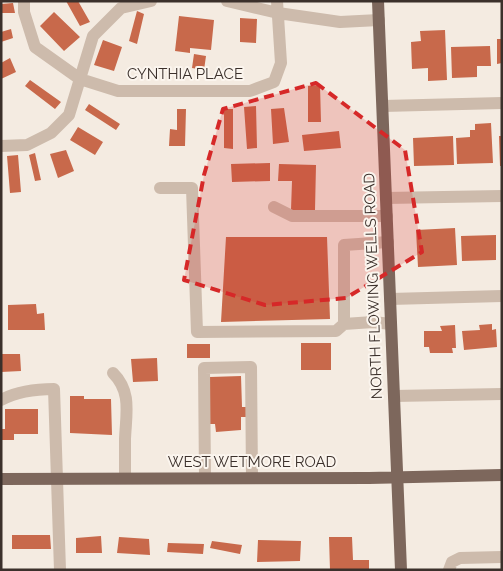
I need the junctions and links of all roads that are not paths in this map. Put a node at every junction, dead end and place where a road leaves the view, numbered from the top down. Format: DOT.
graph roads {
  1 [pos="24,1"];
  2 [pos="151,1"];
  3 [pos="227,1"];
  4 [pos="378,1"];
  5 [pos="277,7"];
  6 [pos="379,20"];
  7 [pos="80,79"];
  8 [pos="502,103"];
  9 [pos="382,106"];
  10 [pos="1,146"];
  11 [pos="160,188"];
  12 [pos="502,196"];
  13 [pos="386,198"];
  14 [pos="274,207"];
  15 [pos="387,216"];
  16 [pos="388,242"];
  17 [pos="502,296"];
  18 [pos="390,299"];
  19 [pos="344,324"];
  20 [pos="392,324"];
  21 [pos="112,373"];
  22 [pos="502,394"];
  23 [pos="394,396"];
  24 [pos="1,400"];
  25 [pos="502,475"];
  26 [pos="1,478"];
  27 [pos="57,478"];
  28 [pos="125,478"];
  29 [pos="205,478"];
  30 [pos="252,478"];
  31 [pos="397,478"];
  32 [pos="502,557"];
  33 [pos="60,570"];
  34 [pos="401,570"];
  35 [pos="449,570"];
  1 -- 7 [label="street, CYNTHIA PLACE"];
  2 -- 7 [label="street"];
  3 -- 5 [label="street"];
  4 -- 6 [label="main road, NORTH FLOWING WELLS ROAD"];
  5 -- 6 [label="street"];
  5 -- 7 [label="street, CYNTHIA PLACE"];
  6 -- 9 [label="main road, NORTH FLOWING WELLS ROAD"];
  7 -- 10 [label="street"];
  8 -- 9 [label="street"];
  9 -- 13 [label="main road, NORTH FLOWING WELLS ROAD"];
  11 -- 19 [label="street"];
  12 -- 13 [label="street"];
  13 -- 15 [label="main road, NORTH FLOWING WELLS ROAD"];
  14 -- 15 [label="street"];
  15 -- 16 [label="main road, NORTH FLOWING WELLS ROAD"];
  16 -- 18 [label="main road, NORTH FLOWING WELLS ROAD"];
  16 -- 19 [label="street"];
  17 -- 18 [label="street"];
  18 -- 20 [label="main road, NORTH FLOWING WELLS ROAD"];
  19 -- 20 [label="street"];
  20 -- 23 [label="main road, NORTH FLOWING WELLS ROAD"];
  21 -- 28 [label="street"];
  22 -- 23 [label="street"];
  23 -- 31 [label="main road, NORTH FLOWING WELLS ROAD"];
  24 -- 27 [label="street"];
  25 -- 31 [label="main road, WEST WETMORE ROAD"];
  26 -- 27 [label="main road, WEST WETMORE ROAD"];
  27 -- 28 [label="main road, WEST WETMORE ROAD"];
  27 -- 33 [label="street"];
  28 -- 29 [label="main road, WEST WETMORE ROAD"];
  29 -- 30 [label="main road, WEST WETMORE ROAD"];
  29 -- 30 [label="street"];
  30 -- 31 [label="main road, WEST WETMORE ROAD"];
  31 -- 34 [label="main road, NORTH FLOWING WELLS ROAD"];
  32 -- 35 [label="street"];
}
